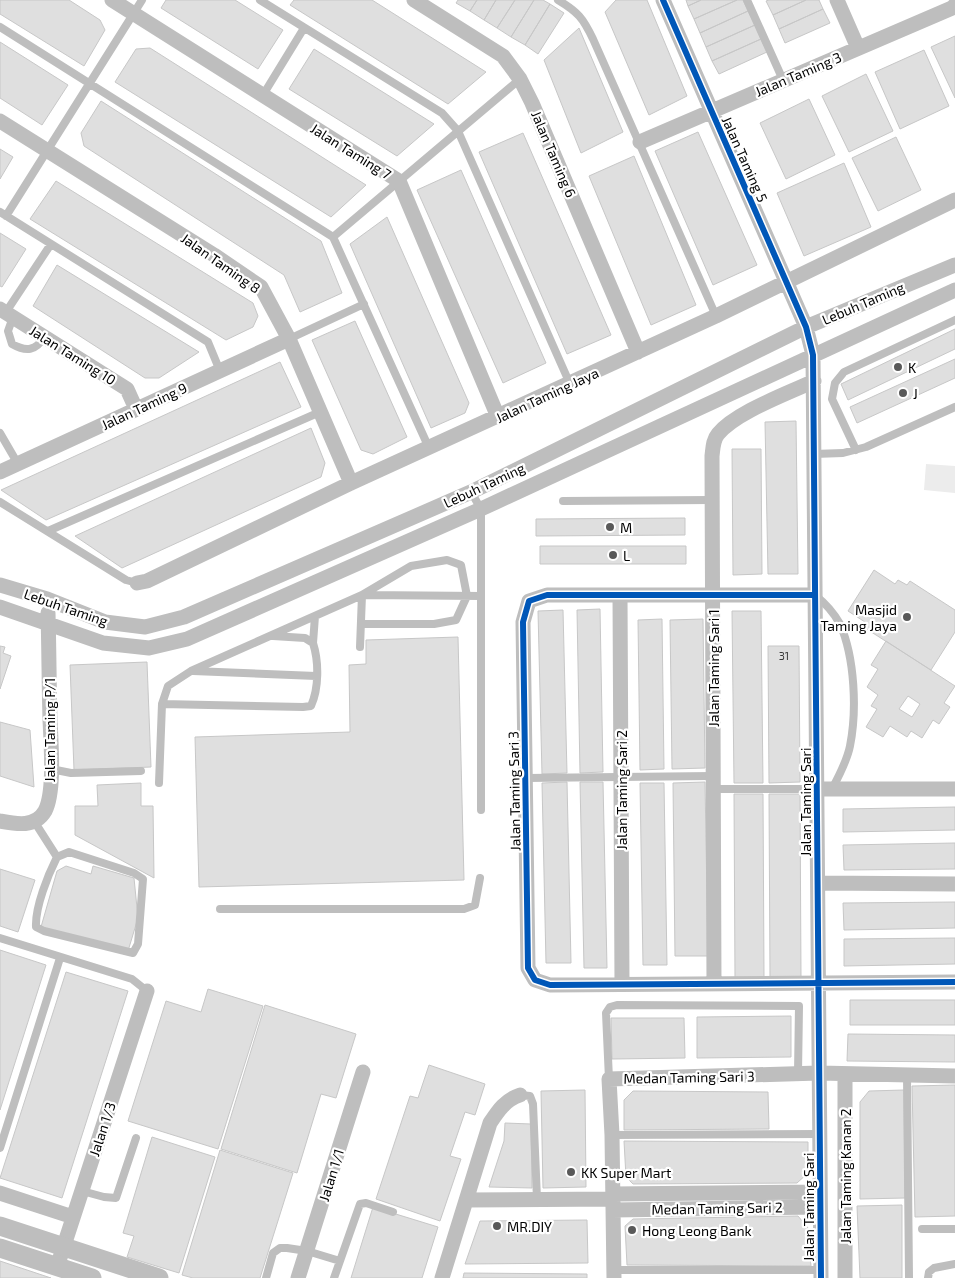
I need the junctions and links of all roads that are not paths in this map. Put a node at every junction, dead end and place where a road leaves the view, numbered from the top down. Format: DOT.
graph roads {
  1 [pos="112,0"];
  2 [pos="142,0"];
  3 [pos="414,0"];
  4 [pos="558,0"];
  5 [pos="663,0"];
  6 [pos="748,0"];
  7 [pos="837,0"];
  8 [pos="264,1"];
  9 [pos="955,5"];
  10 [pos="133,13"];
  11 [pos="0,27"];
  12 [pos="304,28"];
  13 [pos="858,48"];
  14 [pos="520,79"];
  15 [pos="783,80"];
  16 [pos="90,83"];
  17 [pos="263,95"];
  18 [pos="711,111"];
  19 [pos="0,121"];
  20 [pos="458,131"];
  21 [pos="640,142"];
  22 [pos="47,151"];
  23 [pos="399,181"];
  24 [pos="955,200"];
  25 [pos="3,214"];
  26 [pos="333,237"];
  27 [pos="51,244"];
  28 [pos="955,265"];
  29 [pos="785,283"];
  30 [pos="955,290"];
  31 [pos="364,304"];
  32 [pos="6,313"];
  33 [pos="716,316"];
  34 [pos="955,320"];
  35 [pos="806,327"];
  36 [pos="44,337"];
  37 [pos="289,339"];
  38 [pos="638,352"];
  39 [pos="813,355"];
  40 [pos="220,371"];
  41 [pos="814,381"];
  42 [pos="570,384"];
  43 [pos="955,407"];
  44 [pos="136,409"];
  45 [pos="320,412"];
  46 [pos="498,417"];
  47 [pos="0,433"];
  48 [pos="429,448"];
  49 [pos="856,450"];
  50 [pos="814,454"];
  51 [pos="18,464"];
  52 [pos="0,472"];
  53 [pos="351,483"];
  54 [pos="471,492"];
  55 [pos="712,500"];
  56 [pos="563,501"];
  57 [pos="0,502"];
  58 [pos="481,509"];
  59 [pos="48,531"];
  60 [pos="137,583"];
  61 [pos="0,585"];
  62 [pos="816,594"];
  63 [pos="362,595"];
  64 [pos="712,595"];
  65 [pos="467,596"];
  66 [pos="481,596"];
  67 [pos="620,596"];
  68 [pos="47,599"];
  69 [pos="0,607"];
  70 [pos="315,616"];
  71 [pos="48,622"];
  72 [pos="361,624"];
  73 [pos="271,636"];
  74 [pos="313,644"];
  75 [pos="360,647"];
  76 [pos="191,671"];
  77 [pos="316,676"];
  78 [pos="162,704"];
  79 [pos="51,769"];
  80 [pos="141,771"];
  81 [pos="621,777"];
  82 [pos="526,778"];
  83 [pos="159,783"];
  84 [pos="713,783"];
  85 [pos="824,789"];
  86 [pos="955,789"];
  87 [pos="481,810"];
  88 [pos="0,821"];
  89 [pos="34,822"];
  90 [pos="57,857"];
  91 [pos="480,878"];
  92 [pos="818,883"];
  93 [pos="955,884"];
  94 [pos="220,908"];
  95 [pos="0,938"];
  96 [pos="60,958"];
  97 [pos="955,982"];
  98 [pos="714,983"];
  99 [pos="819,983"];
  100 [pos="622,984"];
  101 [pos="146,991"];
  102 [pos="362,1072"];
  103 [pos="819,1073"];
  104 [pos="798,1074"];
  105 [pos="845,1074"];
  106 [pos="907,1075"];
  107 [pos="955,1076"];
  108 [pos="608,1079"];
  109 [pos="520,1095"];
  110 [pos="820,1134"];
  111 [pos="612,1135"];
  112 [pos="136,1138"];
  113 [pos="0,1148"];
  114 [pos="82,1191"];
  115 [pos="820,1192"];
  116 [pos="0,1193"];
  117 [pos="537,1199"];
  118 [pos="466,1200"];
  119 [pos="613,1201"];
  120 [pos="820,1207"];
  121 [pos="393,1212"];
  122 [pos="73,1217"];
  123 [pos="0,1226"];
  124 [pos="955,1229"];
  125 [pos="922,1230"];
  126 [pos="64,1246"];
  127 [pos="0,1248"];
  128 [pos="307,1251"];
  129 [pos="340,1261"];
  130 [pos="955,1264"];
  131 [pos="57,1267"];
  132 [pos="614,1274"];
  133 [pos="821,1274"];
  134 [pos="92,1278"];
  135 [pos="159,1278"];
  136 [pos="266,1278"];
  137 [pos="298,1278"];
  138 [pos="334,1278"];
  139 [pos="442,1278"];
  140 [pos="845,1278"];
  141 [pos="909,1278"];
  142 [pos="928,1278"];
  1 -- 10 [label="street, Jalan Taming 7"];
  2 -- 10 [label="lane"];
  3 -- 14 [label="street, Jalan Taming 6"];
  4 -- 21 [label="lane"];
  5 -- 18 [label="street, Jalan Taming 5"];
  6 -- 15 [label="lane"];
  7 -- 13 [label="street"];
  8 -- 12 [label="lane"];
  9 -- 13 [label="street, Jalan Taming 3"];
  10 -- 16 [label="lane"];
  10 -- 17 [label="street, Jalan Taming 7"];
  11 -- 16 [label="lane"];
  12 -- 17 [label="lane"];
  12 -- 20 [label="lane"];
  13 -- 15 [label="street, Jalan Taming 3"];
  14 -- 20 [label="lane"];
  14 -- 38 [label="street, Jalan Taming 6"];
  15 -- 18 [label="street, Jalan Taming 3"];
  16 -- 22 [label="lane"];
  16 -- 26 [label="lane"];
  17 -- 23 [label="street, Jalan Taming 7"];
  18 -- 21 [label="street, Jalan Taming 3"];
  18 -- 29 [label="street, Jalan Taming 5"];
  19 -- 22 [label="street, Jalan Taming 8"];
  20 -- 23 [label="lane"];
  20 -- 42 [label="lane"];
  21 -- 33 [label="lane"];
  22 -- 25 [label="lane"];
  22 -- 37 [label="street, Jalan Taming 8"];
  23 -- 26 [label="lane"];
  23 -- 46 [label="street, Jalan Taming 7"];
  24 -- 29 [label="street, Jalan Taming Jaya"];
  25 -- 27 [label="lane"];
  26 -- 31 [label="lane"];
  27 -- 32 [label="lane"];
  27 -- 40 [label="lane"];
  28 -- 35 [label="street, Lebuh Taming"];
  29 -- 33 [label="street, Jalan Taming Jaya"];
  29 -- 35 [label="street, Jalan Taming 5"];
  30 -- 39 [label="street, Lebuh Taming"];
  31 -- 37 [label="lane"];
  31 -- 48 [label="lane"];
  32 -- 36 [label="street, Jalan Taming 10"];
  32 -- 36 [label="lane"];
  33 -- 38 [label="street, Jalan Taming Jaya"];
  34 -- 49 [label="lane"];
  35 -- 39 [label="street, Jalan Taming Sari"];
  35 -- 54 [label="street, Lebuh Taming"];
  36 -- 44 [label="street, Jalan Taming 10"];
  37 -- 40 [label="street, Jalan Taming 9"];
  37 -- 45 [label="street, Jalan Taming 8"];
  38 -- 42 [label="street, Jalan Taming Jaya"];
  39 -- 41 [label="street, Jalan Taming Sari"];
  39 -- 58 [label="street, Lebuh Taming"];
  40 -- 44 [label="street, Jalan Taming 9"];
  41 -- 50 [label="street, Jalan Taming Sari"];
  41 -- 55 [label="street, Jalan Taming Sari 1"];
  42 -- 46 [label="street, Jalan Taming Jaya"];
  43 -- 49 [label="lane"];
  44 -- 51 [label="street, Jalan Taming 9"];
  45 -- 53 [label="street, Jalan Taming 8"];
  45 -- 59 [label="lane"];
  46 -- 48 [label="street, Jalan Taming Jaya"];
  47 -- 51 [label="lane"];
  48 -- 53 [label="street, Jalan Taming Jaya"];
  49 -- 50 [label="lane"];
  50 -- 62 [label="street, Jalan Taming Sari"];
  51 -- 52 [label="street, Jalan Taming 9"];
  53 -- 60 [label="street, Jalan Taming Jaya"];
  54 -- 58 [label="lane"];
  54 -- 68 [label="street, Lebuh Taming"];
  55 -- 56 [label="lane"];
  55 -- 64 [label="street, Jalan Taming Sari 1"];
  57 -- 59 [label="lane"];
  58 -- 66 [label="lane"];
  58 -- 71 [label="street, Lebuh Taming"];
  59 -- 60 [label="lane"];
  61 -- 68 [label="street, Lebuh Taming"];
  62 -- 64 [label="street"];
  62 -- 85 [label="street, Jalan Taming Sari"];
  62 -- 85 [label="lane"];
  63 -- 65 [label="lane"];
  63 -- 65 [label="lane"];
  63 -- 70 [label="lane"];
  63 -- 72 [label="lane"];
  64 -- 67 [label="street"];
  64 -- 84 [label="street, Jalan Taming Sari 1"];
  65 -- 66 [label="lane"];
  65 -- 72 [label="lane"];
  66 -- 87 [label="lane"];
  67 -- 81 [label="street, Jalan Taming Sari 2"];
  67 -- 82 [label="street, Jalan Taming Sari 3"];
  68 -- 71 [label="street, Jalan Taming P/1"];
  69 -- 71 [label="street, Lebuh Taming"];
  70 -- 73 [label="lane"];
  70 -- 74 [label="lane"];
  71 -- 79 [label="street, Jalan Taming P/1"];
  72 -- 75 [label="lane"];
  73 -- 74 [label="lane"];
  73 -- 76 [label="lane"];
  74 -- 77 [label="lane"];
  76 -- 77 [label="lane"];
  76 -- 78 [label="lane"];
  77 -- 78 [label="lane"];
  78 -- 83 [label="lane"];
  79 -- 80 [label="lane"];
  79 -- 89 [label="street, Jalan Taming P/1"];
  81 -- 82 [label="lane"];
  81 -- 84 [label="lane"];
  81 -- 100 [label="street, Jalan Taming Sari 2"];
  82 -- 100 [label="street, Jalan Taming Sari 3"];
  84 -- 85 [label="lane"];
  84 -- 98 [label="street, Jalan Taming Sari 1"];
  85 -- 86 [label="street"];
  85 -- 92 [label="street, Jalan Taming Sari"];
  88 -- 89 [label="street"];
  89 -- 90 [label="lane"];
  90 -- 90 [label="lane"];
  91 -- 94 [label="lane"];
  92 -- 93 [label="street"];
  92 -- 99 [label="street, Jalan Taming Sari"];
  95 -- 96 [label="lane"];
  96 -- 101 [label="lane"];
  96 -- 113 [label="lane"];
  97 -- 99 [label="street"];
  98 -- 99 [label="street"];
  98 -- 100 [label="street"];
  99 -- 103 [label="street, Jalan Taming Sari"];
  101 -- 114 [label="street, Jalan 1/3"];
  102 -- 128 [label="street, Jalan 1/1"];
  103 -- 104 [label="street, Medan Taming Sari 3"];
  103 -- 105 [label="street, Medan Taming Sari 3"];
  103 -- 110 [label="street, Jalan Taming Sari"];
  104 -- 108 [label="street, Medan Taming Sari 3"];
  104 -- 108 [label="lane"];
  105 -- 106 [label="street, Medan Taming Sari 3"];
  105 -- 140 [label="street, Jalan Taming Kanan 2"];
  106 -- 107 [label="street, Medan Taming Sari 3"];
  106 -- 141 [label="lane"];
  108 -- 111 [label="street, Medan Taming Sari 3"];
  109 -- 117 [label="lane"];
  109 -- 118 [label="street"];
  110 -- 111 [label="lane"];
  110 -- 115 [label="street, Jalan Taming Sari"];
  111 -- 119 [label="street, Medan Taming Sari 3"];
  112 -- 114 [label="lane"];
  114 -- 122 [label="street, Jalan 1/3"];
  115 -- 119 [label="street, Medan Taming Sari 2"];
  115 -- 120 [label="street, Jalan Taming Sari"];
  116 -- 122 [label="street"];
  117 -- 118 [label="street"];
  117 -- 119 [label="street"];
  118 -- 139 [label="street"];
  119 -- 120 [label="street, Medan Taming Sari 2"];
  119 -- 132 [label="street, Medan Taming Sari 3"];
  120 -- 133 [label="street, Jalan Taming Sari"];
  121 -- 129 [label="lane"];
  122 -- 126 [label="street, Jalan 1/3"];
  123 -- 126 [label="street"];
  124 -- 125 [label="lane"];
  126 -- 131 [label="street, Jalan 1/3"];
  126 -- 135 [label="street"];
  127 -- 131 [label="street"];
  128 -- 129 [label="lane"];
  128 -- 136 [label="lane"];
  128 -- 137 [label="street, Jalan 1/1"];
  129 -- 138 [label="lane"];
  130 -- 142 [label="lane"];
  131 -- 134 [label="street"];
  132 -- 133 [label="lane"];
}
